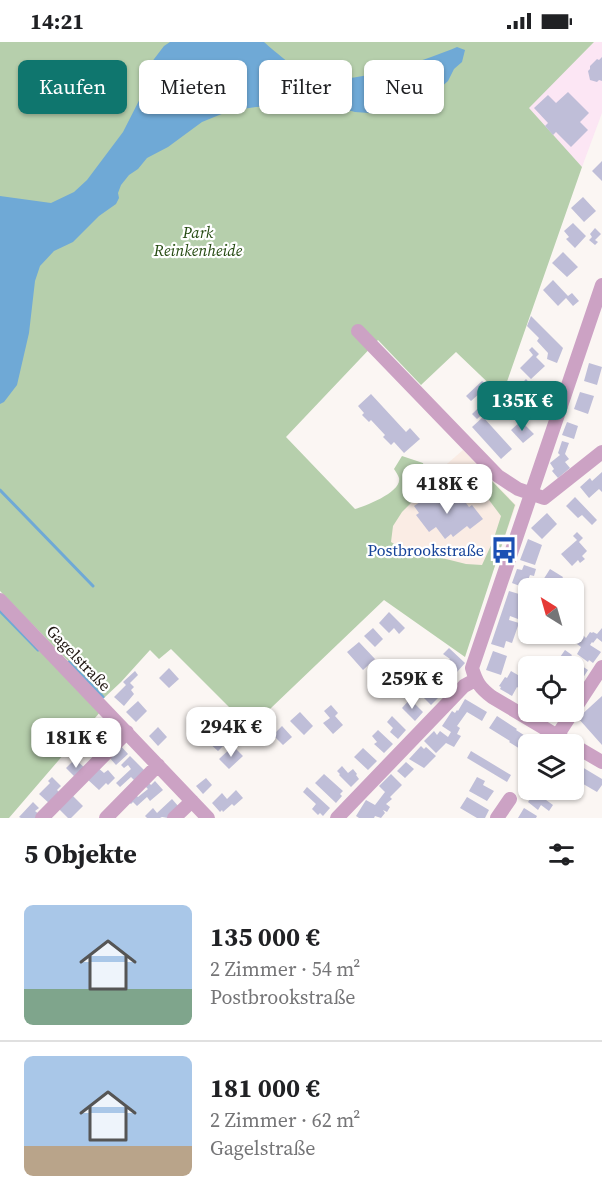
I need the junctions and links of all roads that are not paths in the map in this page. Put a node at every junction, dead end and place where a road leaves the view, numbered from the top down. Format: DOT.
graph roads {
  1 [pos="602,285"];
  2 [pos="358,331"];
  3 [pos="602,452"];
  4 [pos="530,494"];
  5 [pos="0,600"];
  6 [pos="602,667"];
  7 [pos="475,680"];
  8 [pos="127,732"];
  9 [pos="554,734"];
  10 [pos="558,734"];
  11 [pos="584,751"];
  12 [pos="602,762"];
  13 [pos="158,765"];
  14 [pos="510,799"];
  15 [pos="192,801"];
  16 [pos="42,818"];
  17 [pos="106,818"];
  18 [pos="174,818"];
  19 [pos="208,818"];
  20 [pos="337,818"];
  21 [pos="497,818"];
  1 -- 4 [label="street"];
  2 -- 4 [label="street"];
  3 -- 4 [label="street"];
  4 -- 7 [label="street"];
  5 -- 8 [label="street, Gagelstraße"];
  6 -- 10 [label="street"];
  7 -- 9 [label="street"];
  7 -- 20 [label="street"];
  8 -- 13 [label="street, Gagelstraße"];
  8 -- 16 [label="street"];
  11 -- 12 [label="street"];
  13 -- 15 [label="street, Gagelstraße"];
  13 -- 17 [label="street"];
  14 -- 21 [label="street"];
  15 -- 18 [label="street"];
  15 -- 19 [label="street, Gagelstraße"];
}
